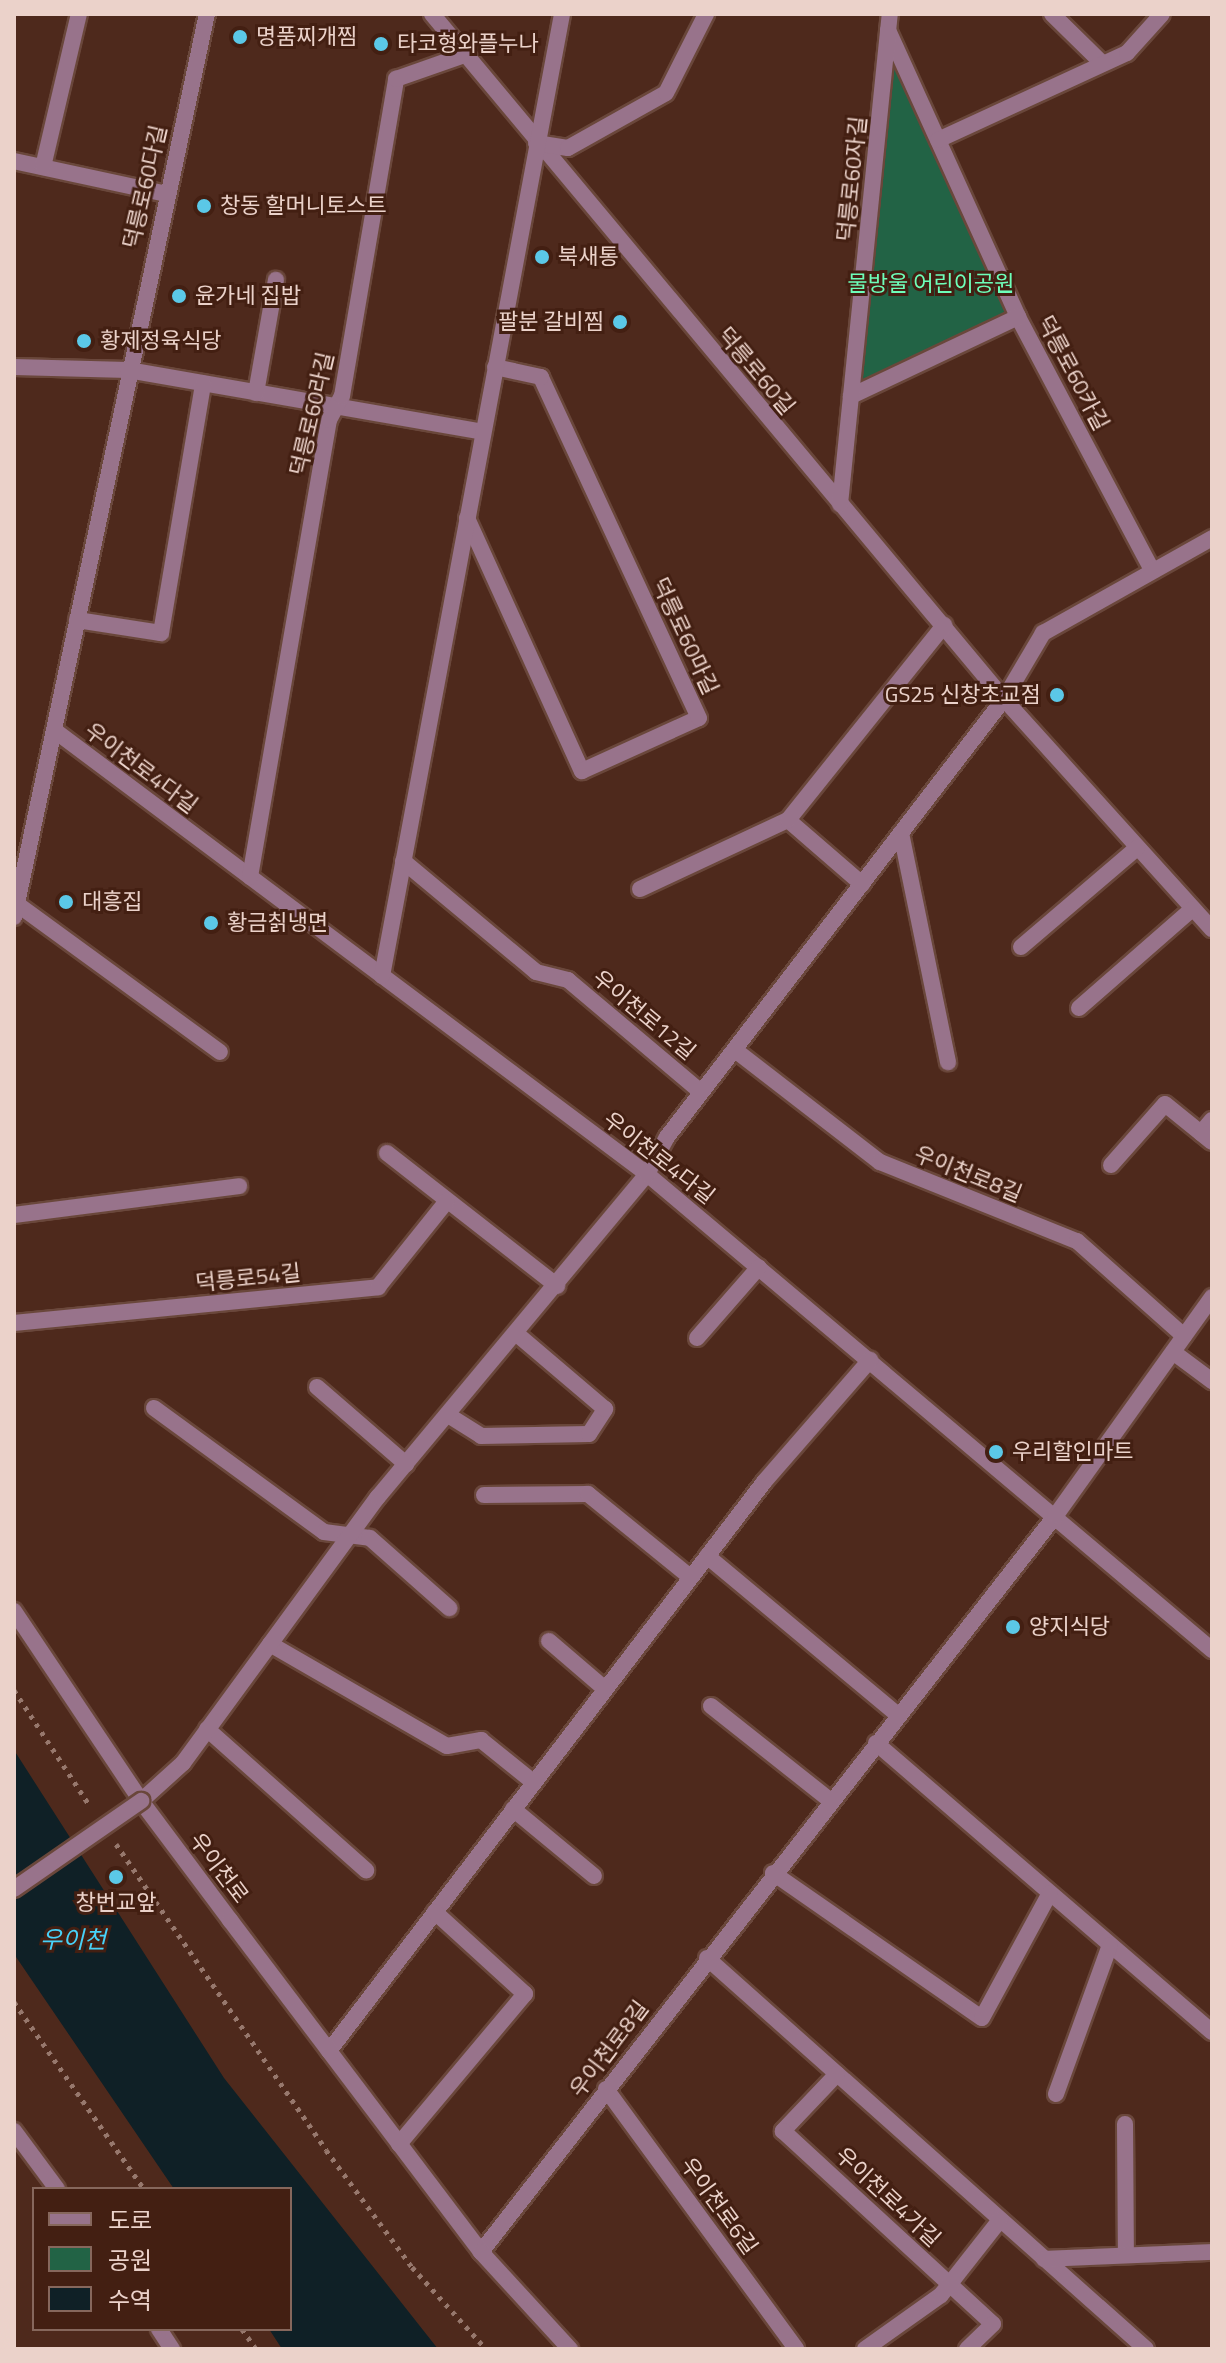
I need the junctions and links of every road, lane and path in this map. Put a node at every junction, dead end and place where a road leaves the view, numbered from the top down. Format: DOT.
graph roads {
  1 [pos="79,14"];
  2 [pos="207,14"];
  3 [pos="562,14"];
  4 [pos="706,14"];
  5 [pos="1052,14"];
  6 [pos="1162,14"];
  7 [pos="433,15"];
  8 [pos="889,22"];
  9 [pos="464,55"];
  10 [pos="1103,64"];
  11 [pos="938,140"];
  12 [pos="536,143"];
  13 [pos="14,161"];
  14 [pos="43,167"];
  15 [pos="166,194"];
  16 [pos="276,280"];
  17 [pos="1018,317"];
  18 [pos="14,367"];
  19 [pos="495,367"];
  20 [pos="128,370"];
  21 [pos="203,384"];
  22 [pos="256,393"];
  23 [pos="851,396"];
  24 [pos="336,407"];
  25 [pos="482,432"];
  26 [pos="840,504"];
  27 [pos="467,518"];
  28 [pos="1212,538"];
  29 [pos="1152,570"];
  30 [pos="77,620"];
  31 [pos="944,625"];
  32 [pos="1004,699"];
  33 [pos="54,730"];
  34 [pos="788,820"];
  35 [pos="901,833"];
  36 [pos="1137,848"];
  37 [pos="403,861"];
  38 [pos="250,877"];
  39 [pos="862,884"];
  40 [pos="640,889"];
  41 [pos="1192,909"];
  42 [pos="15,910"];
  43 [pos="1212,929"];
  44 [pos="1021,947"];
  45 [pos="382,976"];
  46 [pos="1079,1008"];
  47 [pos="735,1050"];
  48 [pos="220,1052"];
  49 [pos="948,1062"];
  50 [pos="701,1092"];
  51 [pos="1208,1132"];
  52 [pos="387,1153"];
  53 [pos="1111,1165"];
  54 [pos="647,1174"];
  55 [pos="239,1186"];
  56 [pos="447,1201"];
  57 [pos="14,1215"];
  58 [pos="759,1267"];
  59 [pos="557,1286"];
  60 [pos="1212,1297"];
  61 [pos="14,1323"];
  62 [pos="517,1334"];
  63 [pos="1184,1336"];
  64 [pos="697,1338"];
  65 [pos="1173,1352"];
  66 [pos="870,1360"];
  67 [pos="1212,1381"];
  68 [pos="317,1387"];
  69 [pos="154,1408"];
  70 [pos="448,1415"];
  71 [pos="406,1464"];
  72 [pos="484,1495"];
  73 [pos="1056,1515"];
  74 [pos="351,1533"];
  75 [pos="707,1556"];
  76 [pos="690,1577"];
  77 [pos="449,1608"];
  78 [pos="14,1611"];
  79 [pos="549,1641"];
  80 [pos="270,1644"];
  81 [pos="1212,1650"];
  82 [pos="605,1689"];
  83 [pos="14,1690"];
  84 [pos="711,1706"];
  85 [pos="898,1715"];
  86 [pos="207,1729"];
  87 [pos="876,1743"];
  88 [pos="533,1782"];
  89 [pos="141,1801"];
  90 [pos="831,1801"];
  91 [pos="513,1809"];
  92 [pos="97,1818"];
  93 [pos="106,1830"];
  94 [pos="366,1870"];
  95 [pos="773,1873"];
  96 [pos="594,1876"];
  97 [pos="14,1889"];
  98 [pos="1050,1893"];
  99 [pos="435,1912"];
  100 [pos="1110,1945"];
  101 [pos="707,1958"];
  102 [pos="14,2002"];
  103 [pos="1212,2032"];
  104 [pos="329,2051"];
  105 [pos="837,2074"];
  106 [pos="606,2089"];
  107 [pos="1056,2094"];
  108 [pos="1125,2124"];
  109 [pos="14,2131"];
  110 [pos="399,2144"];
  111 [pos="56,2187"];
  112 [pos="143,2187"];
  113 [pos="1000,2220"];
  114 [pos="481,2252"];
  115 [pos="1212,2252"];
  116 [pos="1126,2255"];
  117 [pos="1044,2259"];
  118 [pos="949,2283"];
  119 [pos="160,2331"];
  120 [pos="243,2331"];
  121 [pos="172,2349"];
  122 [pos="256,2349"];
  123 [pos="486,2349"];
  124 [pos="570,2349"];
  125 [pos="796,2349"];
  126 [pos="865,2349"];
  127 [pos="967,2349"];
  128 [pos="1146,2349"];
  1 -- 14 [label="street"];
  2 -- 15 [label="street, 덕릉로60다길"];
  3 -- 12 [label="street"];
  4 -- 12 [label="street"];
  5 -- 10 [label="street"];
  6 -- 10 [label="street"];
  7 -- 9 [label="street, 덕릉로60길"];
  8 -- 11 [label="street, 덕릉로60카길"];
  8 -- 23 [label="street, 덕릉로60자길"];
  9 -- 12 [label="street, 덕릉로60길"];
  9 -- 24 [label="street, 덕릉로60라길"];
  10 -- 11 [label="street"];
  11 -- 17 [label="street, 덕릉로60카길"];
  12 -- 19 [label="street"];
  12 -- 26 [label="street, 덕릉로60길"];
  13 -- 14 [label="street"];
  14 -- 15 [label="street"];
  15 -- 20 [label="street, 덕릉로60다길"];
  16 -- 22 [label="street"];
  17 -- 23 [label="street"];
  17 -- 29 [label="street, 덕릉로60카길"];
  18 -- 20 [label="street"];
  19 -- 25 [label="street"];
  19 -- 27 [label="street, 덕릉로60마길"];
  20 -- 21 [label="street"];
  20 -- 30 [label="street, 덕릉로60다길"];
  21 -- 22 [label="street"];
  21 -- 30 [label="street"];
  22 -- 24 [label="street"];
  23 -- 26 [label="street, 덕릉로60자길"];
  24 -- 25 [label="street"];
  24 -- 38 [label="street, 덕릉로60라길"];
  25 -- 27 [label="street"];
  26 -- 31 [label="street, 덕릉로60길"];
  27 -- 37 [label="street"];
  28 -- 29 [label="street, 우이천로12길"];
  29 -- 32 [label="street, 우이천로12길"];
  30 -- 33 [label="street, 덕릉로60다길"];
  31 -- 32 [label="street, 덕릉로60길"];
  31 -- 34 [label="street"];
  32 -- 35 [label="street, 우이천로12길"];
  32 -- 36 [label="street, 덕릉로60길"];
  33 -- 38 [label="street, 우이천로4다길"];
  33 -- 42 [label="street, 덕릉로60다길"];
  34 -- 39 [label="street"];
  34 -- 40 [label="street"];
  35 -- 39 [label="street, 우이천로12길"];
  35 -- 49 [label="street"];
  36 -- 41 [label="street, 덕릉로60길"];
  36 -- 44 [label="street"];
  37 -- 45 [label="street"];
  37 -- 50 [label="street, 우이천로12길"];
  38 -- 45 [label="street, 우이천로4다길"];
  39 -- 47 [label="street, 우이천로12길"];
  41 -- 43 [label="street, 덕릉로60길"];
  41 -- 46 [label="street"];
  42 -- 48 [label="street, 덕릉로60다길"];
  45 -- 54 [label="street, 우이천로4다길"];
  47 -- 50 [label="street, 우이천로12길"];
  47 -- 63 [label="street, 우이천로8길"];
  50 -- 54 [label="street, 우이천로12길"];
  51 -- 53 [label="street"];
  52 -- 56 [label="street"];
  54 -- 58 [label="street, 우이천로4다길"];
  54 -- 59 [label="street, 우이천로12길"];
  55 -- 57 [label="street"];
  56 -- 59 [label="street"];
  56 -- 61 [label="street, 덕릉로54길"];
  58 -- 64 [label="street"];
  58 -- 66 [label="street, 우이천로4다길"];
  59 -- 62 [label="street, 우이천로12길"];
  60 -- 63 [label="street, 우이천로8길"];
  62 -- 70 [label="street, 우이천로12길"];
  62 -- 70 [label="street"];
  63 -- 65 [label="street, 우이천로8길"];
  65 -- 67 [label="street"];
  65 -- 73 [label="street, 우이천로8길"];
  66 -- 73 [label="street, 우이천로4다길"];
  66 -- 75 [label="street"];
  68 -- 71 [label="street"];
  69 -- 74 [label="street"];
  70 -- 71 [label="street, 우이천로12길"];
  71 -- 74 [label="street, 우이천로12길"];
  72 -- 76 [label="street"];
  73 -- 81 [label="street, 우이천로4다길"];
  73 -- 85 [label="street, 우이천로8길"];
  74 -- 77 [label="street"];
  74 -- 80 [label="street, 우이천로12길"];
  75 -- 76 [label="street"];
  75 -- 85 [label="street"];
  76 -- 82 [label="street"];
  78 -- 89 [label="street, 우이천로"];
  79 -- 82 [label="street"];
  80 -- 86 [label="street, 우이천로12길"];
  80 -- 88 [label="street"];
  82 -- 88 [label="street"];
  83 -- 92 [label="path"];
  84 -- 90 [label="street"];
  85 -- 87 [label="street, 우이천로8길"];
  86 -- 89 [label="street, 우이천로12길"];
  86 -- 94 [label="street"];
  87 -- 90 [label="street, 우이천로8길"];
  87 -- 98 [label="street"];
  88 -- 91 [label="street"];
  89 -- 97 [label="street, 우이천로12길, bridge"];
  89 -- 104 [label="street, 우이천로"];
  90 -- 95 [label="street, 우이천로8길"];
  91 -- 96 [label="street"];
  91 -- 99 [label="street"];
  93 -- 123 [label="path"];
  95 -- 98 [label="street"];
  95 -- 101 [label="street, 우이천로8길"];
  98 -- 100 [label="street"];
  99 -- 104 [label="street"];
  99 -- 110 [label="street"];
  100 -- 103 [label="street"];
  100 -- 107 [label="street"];
  101 -- 105 [label="street"];
  101 -- 106 [label="street, 우이천로8길"];
  102 -- 112 [label="path"];
  104 -- 110 [label="street, 우이천로"];
  105 -- 113 [label="street"];
  105 -- 118 [label="street, 우이천로4가길"];
  106 -- 114 [label="street, 우이천로8길"];
  106 -- 125 [label="street, 우이천로6길"];
  108 -- 116 [label="street"];
  109 -- 111 [label="street"];
  110 -- 114 [label="street, 우이천로"];
  113 -- 117 [label="street"];
  113 -- 118 [label="street"];
  114 -- 124 [label="street, 우이천로"];
  115 -- 116 [label="street"];
  116 -- 117 [label="street"];
  117 -- 128 [label="street"];
  118 -- 126 [label="street"];
  118 -- 127 [label="street, 우이천로4가길"];
  119 -- 121 [label="street"];
  120 -- 122 [label="path"];
}
